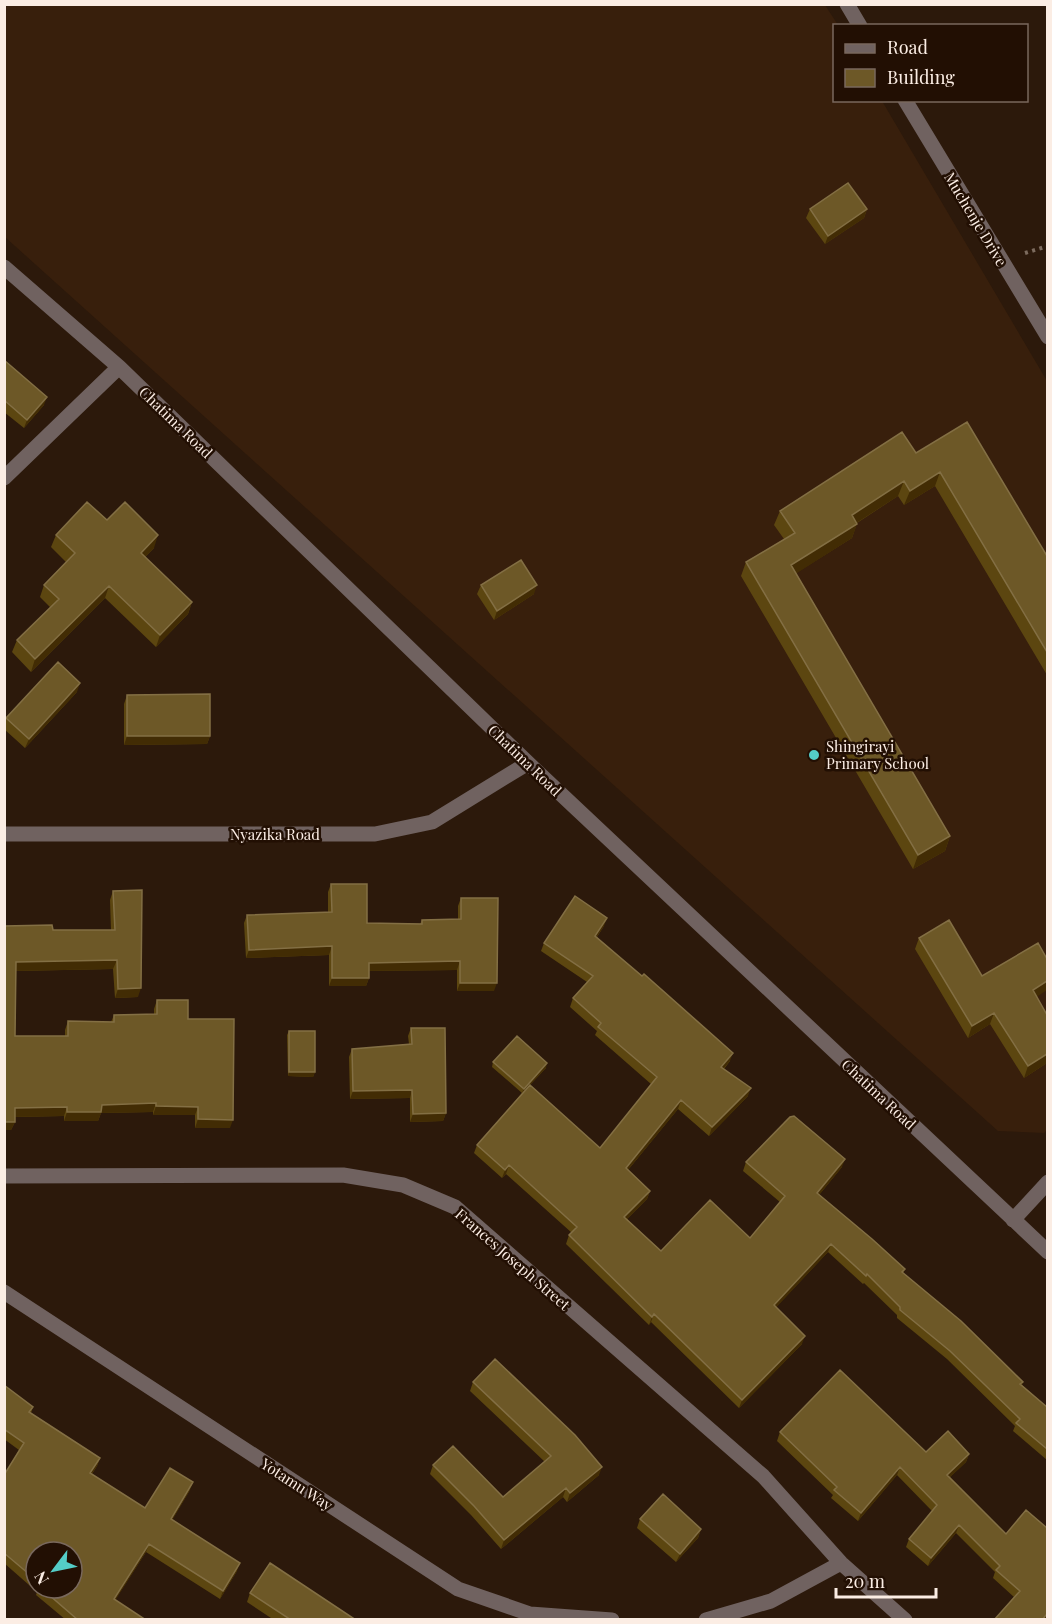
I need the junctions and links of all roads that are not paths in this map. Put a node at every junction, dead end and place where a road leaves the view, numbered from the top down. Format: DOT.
graph roads {
  1 [pos="847,4"];
  2 [pos="859,24"];
  3 [pos="906,102"];
  4 [pos="4,267"];
  5 [pos="1047,337"];
  6 [pos="119,366"];
  7 [pos="4,478"];
  8 [pos="528,763"];
  9 [pos="4,834"];
  10 [pos="4,1176"];
  11 [pos="1047,1182"];
  12 [pos="1013,1220"];
  13 [pos="1047,1252"];
  14 [pos="4,1292"];
  15 [pos="841,1563"];
  16 [pos="612,1620"];
  17 [pos="706,1620"];
  18 [pos="905,1620"];
  1 -- 2 [label="street"];
  3 -- 5 [label="street, Muchenje Drive"];
  4 -- 6 [label="street, Chatima Road"];
  6 -- 7 [label="street"];
  6 -- 8 [label="street, Chatima Road"];
  8 -- 9 [label="street, Nyazika Road"];
  8 -- 12 [label="street, Chatima Road"];
  10 -- 15 [label="street, Frances Joseph Street"];
  11 -- 12 [label="street"];
  12 -- 13 [label="street, Chatima Road"];
  14 -- 16 [label="street, Yotamu Way"];
  15 -- 17 [label="street"];
  15 -- 18 [label="street, Frances Joseph Street"];
}
